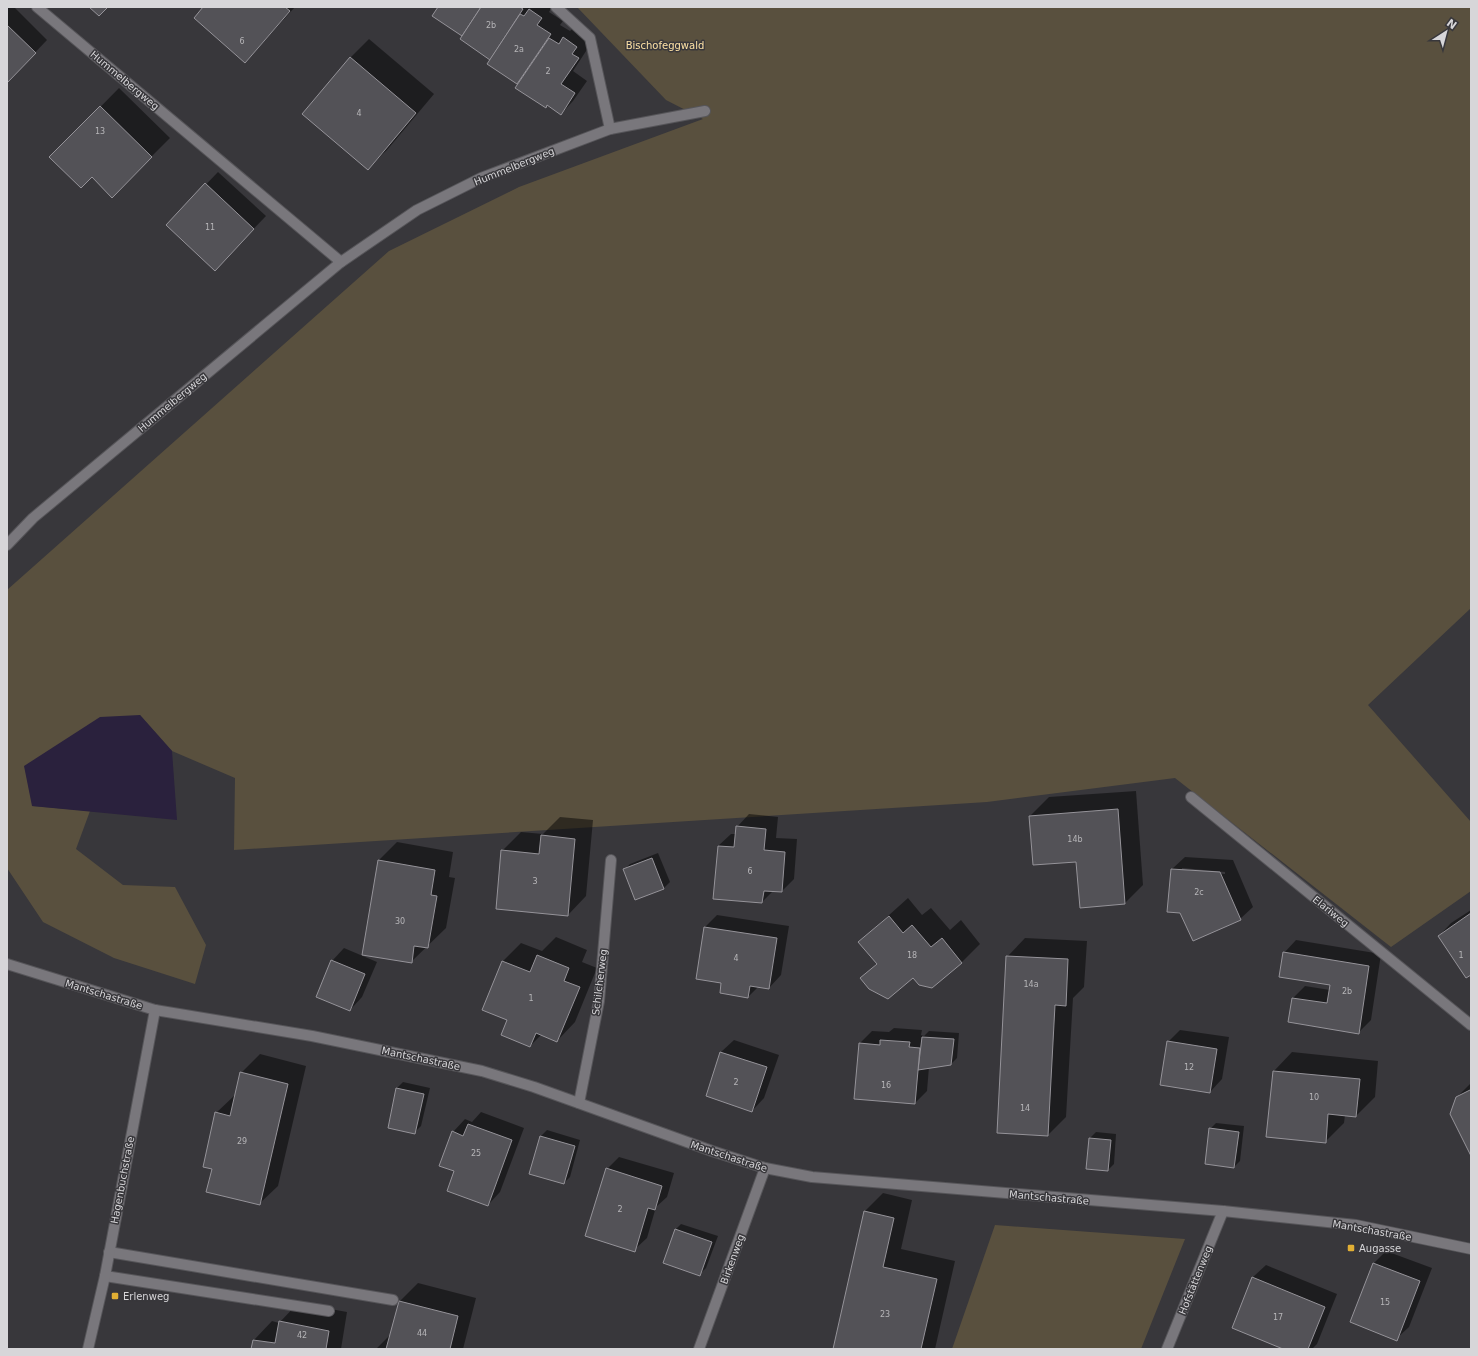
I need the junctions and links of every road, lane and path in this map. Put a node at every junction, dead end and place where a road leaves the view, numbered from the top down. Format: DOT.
graph roads {
  1 [pos="37,7"];
  2 [pos="556,7"];
  3 [pos="704,111"];
  4 [pos="610,128"];
  5 [pos="341,262"];
  6 [pos="7,545"];
  7 [pos="1191,797"];
  8 [pos="611,860"];
  9 [pos="7,964"];
  10 [pos="155,1010"];
  11 [pos="1471,1025"];
  12 [pos="579,1103"];
  13 [pos="765,1168"];
  14 [pos="1223,1211"];
  15 [pos="1471,1249"];
  16 [pos="108,1252"];
  17 [pos="105,1276"];
  18 [pos="393,1300"];
  19 [pos="329,1311"];
  20 [pos="88,1349"];
  21 [pos="699,1349"];
  22 [pos="1167,1349"];
  1 -- 5 [label="street, Hummelbergweg"];
  2 -- 4 [label="street"];
  3 -- 4 [label="street, Hummelbergweg"];
  4 -- 5 [label="street, Hummelbergweg"];
  5 -- 6 [label="street, Hummelbergweg"];
  7 -- 11 [label="street, Elariweg"];
  8 -- 12 [label="street, Schilcherweg"];
  9 -- 10 [label="street, Mantschastraße"];
  10 -- 12 [label="street, Mantschastraße"];
  10 -- 16 [label="street, Hagenbuchstraße"];
  12 -- 13 [label="street, Mantschastraße"];
  13 -- 14 [label="street, Mantschastraße"];
  13 -- 21 [label="street, Birkenweg"];
  14 -- 15 [label="street, Mantschastraße"];
  14 -- 22 [label="street, Hofstättenweg"];
  16 -- 17 [label="street, Hagenbuchstraße"];
  16 -- 18 [label="street"];
  17 -- 19 [label="street"];
  17 -- 20 [label="street, Hagenbuchstraße"];
}
